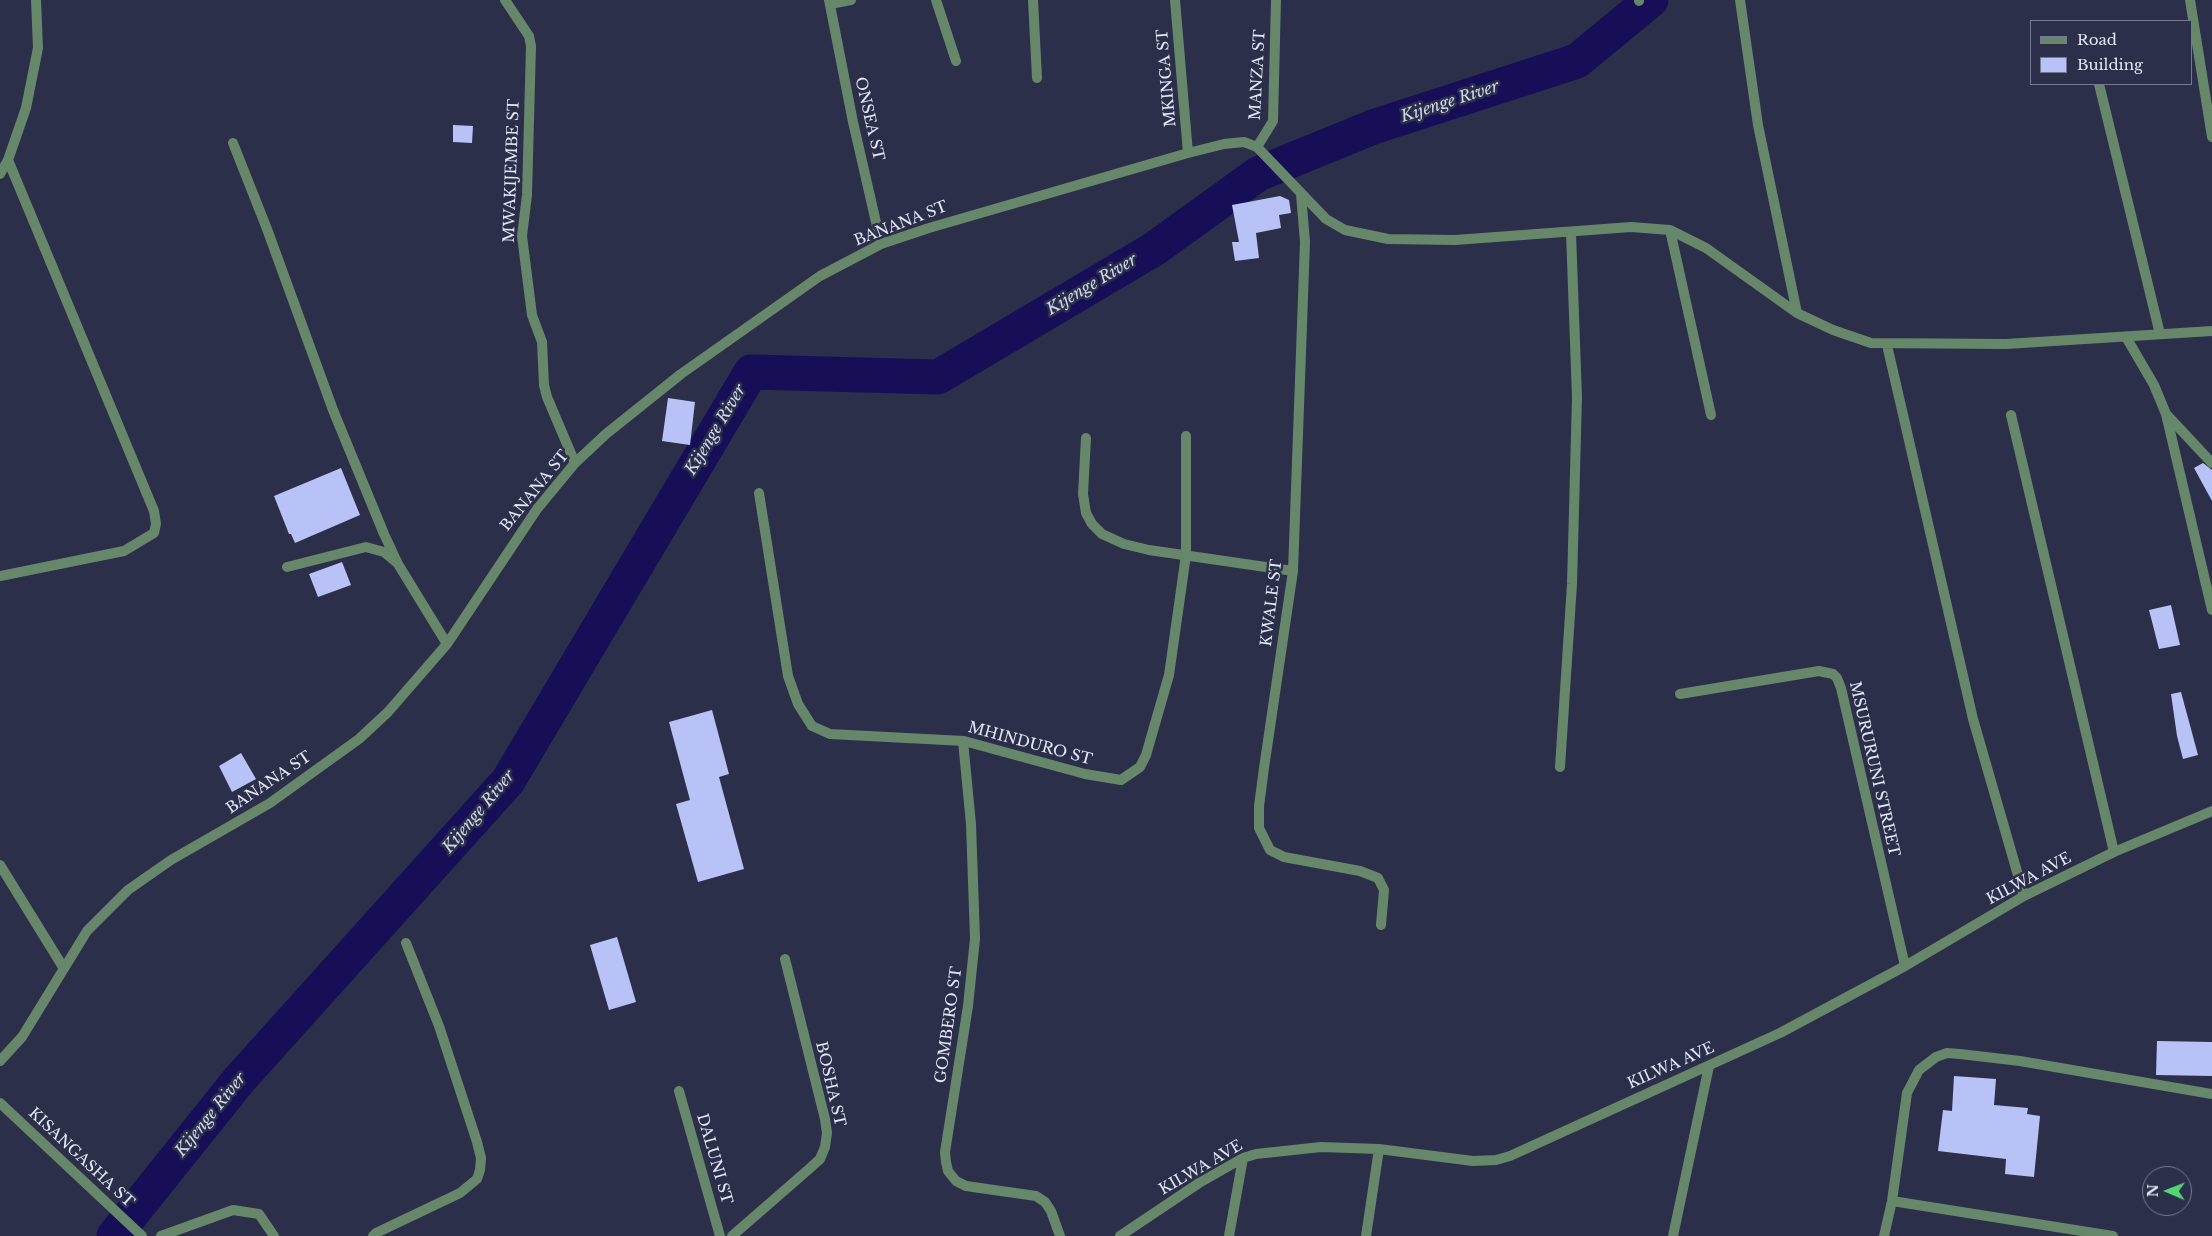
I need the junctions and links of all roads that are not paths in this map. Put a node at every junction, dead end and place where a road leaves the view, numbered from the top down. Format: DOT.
graph roads {
  1 [pos="36,0"];
  2 [pos="505,0"];
  3 [pos="851,0"];
  4 [pos="936,0"];
  5 [pos="1033,0"];
  6 [pos="1175,0"];
  7 [pos="1276,0"];
  8 [pos="1740,0"];
  9 [pos="2190,0"];
  10 [pos="829,2"];
  11 [pos="956,61"];
  12 [pos="1037,78"];
  13 [pos="2099,85"];
  14 [pos="2212,137"];
  15 [pos="233,143"];
  16 [pos="1257,147"];
  17 [pos="1188,153"];
  18 [pos="8,160"];
  19 [pos="0,174"];
  20 [pos="1301,194"];
  21 [pos="1670,230"];
  22 [pos="1571,233"];
  23 [pos="881,244"];
  24 [pos="1797,313"];
  25 [pos="2212,331"];
  26 [pos="2160,334"];
  27 [pos="2126,337"];
  28 [pos="1887,345"];
  29 [pos="1711,414"];
  30 [pos="2166,414"];
  31 [pos="2011,415"];
  32 [pos="1186,436"];
  33 [pos="1086,438"];
  34 [pos="575,463"];
  35 [pos="2212,463"];
  36 [pos="759,493"];
  37 [pos="1186,555"];
  38 [pos="398,564"];
  39 [pos="287,567"];
  40 [pos="1293,571"];
  41 [pos="0,576"];
  42 [pos="2212,610"];
  43 [pos="447,644"];
  44 [pos="1680,694"];
  45 [pos="962,741"];
  46 [pos="1560,767"];
  47 [pos="2212,811"];
  48 [pos="2114,852"];
  49 [pos="0,865"];
  50 [pos="2024,896"];
  51 [pos="1381,925"];
  52 [pos="406,943"];
  53 [pos="785,959"];
  54 [pos="1904,966"];
  55 [pos="63,967"];
  56 [pos="0,1061"];
  57 [pos="1709,1066"];
  58 [pos="678,1091"];
  59 [pos="2212,1094"];
  60 [pos="0,1103"];
  61 [pos="1379,1149"];
  62 [pos="1243,1158"];
  63 [pos="1892,1201"];
  64 [pos="142,1236"];
  65 [pos="161,1236"];
  66 [pos="274,1236"];
  67 [pos="373,1236"];
  68 [pos="720,1236"];
  69 [pos="732,1236"];
  70 [pos="1060,1236"];
  71 [pos="1120,1236"];
  72 [pos="1229,1236"];
  73 [pos="1366,1236"];
  74 [pos="1673,1236"];
  75 [pos="1884,1236"];
  76 [pos="2113,1236"];
  1 -- 18 [label="street"];
  2 -- 34 [label="street, MWAKIJEMBE ST"];
  3 -- 10 [label="street"];
  4 -- 11 [label="street"];
  5 -- 12 [label="street"];
  6 -- 17 [label="street, MKINGA ST"];
  7 -- 16 [label="street, MANZA ST"];
  8 -- 24 [label="street"];
  9 -- 14 [label="street"];
  10 -- 23 [label="street, ONSEA ST"];
  13 -- 26 [label="street"];
  15 -- 38 [label="street"];
  16 -- 17 [label="street, BANANA ST"];
  16 -- 20 [label="street"];
  17 -- 23 [label="street, BANANA ST"];
  18 -- 19 [label="street"];
  18 -- 41 [label="street"];
  20 -- 22 [label="street"];
  20 -- 40 [label="street, KWALE ST"];
  21 -- 22 [label="street"];
  21 -- 24 [label="street"];
  21 -- 29 [label="street"];
  22 -- 46 [label="street"];
  23 -- 34 [label="street, BANANA ST"];
  24 -- 28 [label="street"];
  25 -- 26 [label="street"];
  26 -- 27 [label="street"];
  27 -- 28 [label="street"];
  27 -- 30 [label="street"];
  28 -- 50 [label="street"];
  30 -- 35 [label="street"];
  30 -- 42 [label="street"];
  31 -- 48 [label="street"];
  32 -- 37 [label="street"];
  33 -- 37 [label="street"];
  34 -- 43 [label="street, BANANA ST"];
  36 -- 45 [label="street, MHINDURO ST"];
  37 -- 40 [label="street"];
  37 -- 45 [label="street, MHINDURO ST"];
  38 -- 39 [label="street"];
  38 -- 43 [label="street"];
  40 -- 51 [label="street, KWALE ST"];
  43 -- 55 [label="street, BANANA ST"];
  44 -- 54 [label="street, MSURURUNI STREET"];
  45 -- 70 [label="street, GOMBERO ST"];
  47 -- 48 [label="street, KILWA AVE"];
  48 -- 50 [label="street, KILWA AVE"];
  49 -- 55 [label="street"];
  50 -- 54 [label="street, KILWA AVE"];
  52 -- 67 [label="street"];
  53 -- 69 [label="street, BOSHA ST"];
  54 -- 57 [label="street, KILWA AVE"];
  55 -- 56 [label="street, BANANA ST"];
  57 -- 61 [label="street, KILWA AVE"];
  57 -- 74 [label="street"];
  58 -- 68 [label="street, DALUNI ST"];
  59 -- 63 [label="street"];
  60 -- 64 [label="street, KISANGASHA ST"];
  61 -- 62 [label="street, KILWA AVE"];
  61 -- 73 [label="street"];
  62 -- 71 [label="street, KILWA AVE"];
  62 -- 72 [label="street"];
  63 -- 75 [label="street"];
  63 -- 76 [label="street"];
  65 -- 66 [label="street"];
}
